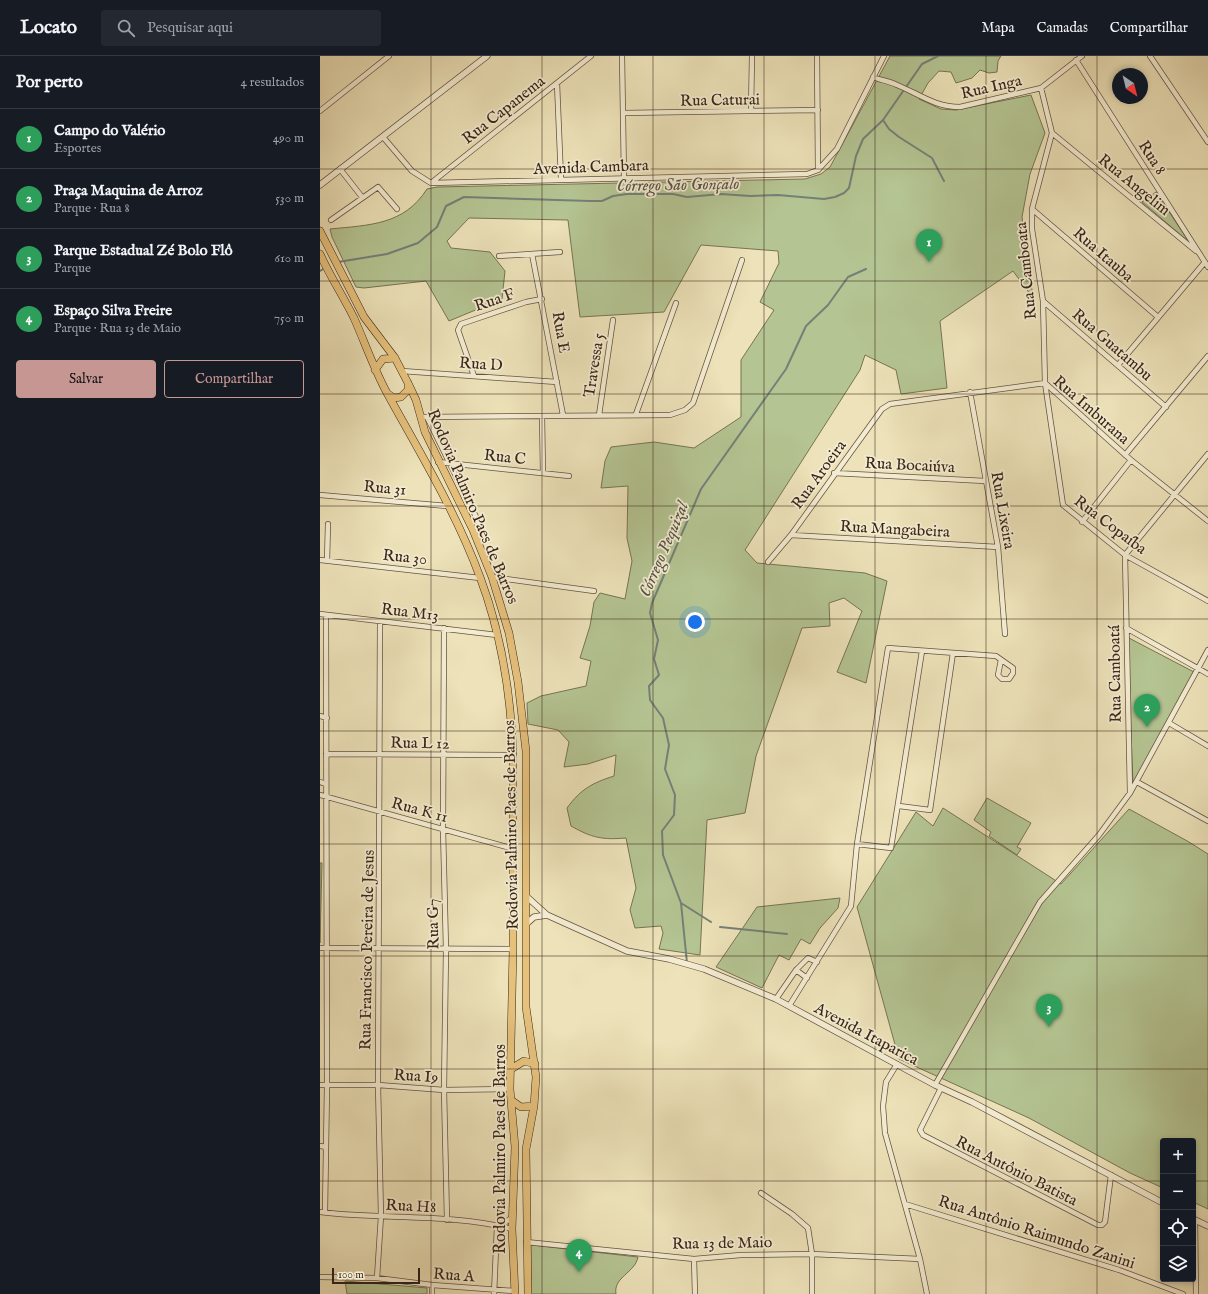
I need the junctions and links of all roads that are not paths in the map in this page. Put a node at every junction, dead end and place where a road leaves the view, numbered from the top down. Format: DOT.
graph roads {
  1 [pos="389,56"];
  2 [pos="487,56"];
  3 [pos="591,56"];
  4 [pos="622,56"];
  5 [pos="752,56"];
  6 [pos="817,56"];
  7 [pos="884,56"];
  8 [pos="1082,56"];
  9 [pos="1150,56"];
  10 [pos="1076,60"];
  11 [pos="873,77"];
  12 [pos="557,83"];
  13 [pos="1041,88"];
  14 [pos="818,110"];
  15 [pos="320,111"];
  16 [pos="751,111"];
  17 [pos="623,113"];
  18 [pos="1052,133"];
  19 [pos="383,137"];
  20 [pos="1208,142"];
  21 [pos="340,169"];
  22 [pos="818,170"];
  23 [pos="624,177"];
  24 [pos="561,179"];
  25 [pos="431,183"];
  26 [pos="320,184"];
  27 [pos="362,197"];
  28 [pos="397,209"];
  29 [pos="1032,210"];
  30 [pos="331,220"];
  31 [pos="320,231"];
  32 [pos="560,252"];
  33 [pos="532,254"];
  34 [pos="1200,255"];
  35 [pos="499,256"];
  36 [pos="322,257"];
  37 [pos="742,260"];
  38 [pos="1205,262"];
  39 [pos="1208,267"];
  40 [pos="542,299"];
  41 [pos="1043,301"];
  42 [pos="676,303"];
  43 [pos="1158,318"];
  44 [pos="613,320"];
  45 [pos="1208,356"];
  46 [pos="395,358"];
  47 [pos="1118,365"];
  48 [pos="375,370"];
  49 [pos="402,371"];
  50 [pos="474,376"];
  51 [pos="558,382"];
  52 [pos="408,383"];
  53 [pos="1045,383"];
  54 [pos="970,392"];
  55 [pos="387,393"];
  56 [pos="890,404"];
  57 [pos="1166,407"];
  58 [pos="636,414"];
  59 [pos="564,415"];
  60 [pos="599,415"];
  61 [pos="542,416"];
  62 [pos="424,417"];
  63 [pos="1208,454"];
  64 [pos="1125,455"];
  65 [pos="1131,460"];
  66 [pos="438,462"];
  67 [pos="450,463"];
  68 [pos="543,473"];
  69 [pos="834,473"];
  70 [pos="569,476"];
  71 [pos="985,481"];
  72 [pos="320,494"];
  73 [pos="1174,495"];
  74 [pos="448,506"];
  75 [pos="1208,521"];
  76 [pos="1082,522"];
  77 [pos="328,524"];
  78 [pos="482,529"];
  79 [pos="791,535"];
  80 [pos="998,547"];
  81 [pos="1125,555"];
  82 [pos="320,560"];
  83 [pos="327,561"];
  84 [pos="768,562"];
  85 [pos="492,577"];
  86 [pos="480,578"];
  87 [pos="594,591"];
  88 [pos="1208,601"];
  89 [pos="320,614"];
  90 [pos="326,614"];
  91 [pos="380,621"];
  92 [pos="444,628"];
  93 [pos="1126,628"];
  94 [pos="1005,634"];
  95 [pos="497,636"];
  96 [pos="1208,650"];
  97 [pos="922,651"];
  98 [pos="953,654"];
  99 [pos="1001,660"];
  100 [pos="1198,669"];
  101 [pos="1208,674"];
  102 [pos="320,716"];
  103 [pos="327,718"];
  104 [pos="1168,723"];
  105 [pos="1208,746"];
  106 [pos="326,754"];
  107 [pos="380,754"];
  108 [pos="445,755"];
  109 [pos="513,755"];
  110 [pos="320,782"];
  111 [pos="1137,782"];
  112 [pos="326,784"];
  113 [pos="1130,793"];
  114 [pos="323,796"];
  115 [pos="899,806"];
  116 [pos="380,812"];
  117 [pos="1208,821"];
  118 [pos="443,829"];
  119 [pos="857,844"];
  120 [pos="514,849"];
  121 [pos="526,896"];
  122 [pos="546,915"];
  123 [pos="526,924"];
  124 [pos="320,948"];
  125 [pos="327,949"];
  126 [pos="379,949"];
  127 [pos="446,949"];
  128 [pos="513,949"];
  129 [pos="817,962"];
  130 [pos="796,970"];
  131 [pos="807,978"];
  132 [pos="776,999"];
  133 [pos="789,1006"];
  134 [pos="535,1064"];
  135 [pos="898,1064"];
  136 [pos="511,1069"];
  137 [pos="320,1085"];
  138 [pos="378,1085"];
  139 [pos="935,1085"];
  140 [pos="327,1086"];
  141 [pos="941,1088"];
  142 [pos="510,1089"];
  143 [pos="444,1090"];
  144 [pos="511,1100"];
  145 [pos="534,1106"];
  146 [pos="320,1146"];
  147 [pos="326,1147"];
  148 [pos="1111,1175"];
  149 [pos="761,1193"];
  150 [pos="1160,1201"];
  151 [pos="904,1204"];
  152 [pos="322,1212"];
  153 [pos="381,1216"];
  154 [pos="513,1217"];
  155 [pos="447,1220"];
  156 [pos="1196,1221"];
  157 [pos="498,1226"];
  158 [pos="1208,1226"];
  159 [pos="512,1229"];
  160 [pos="526,1241"];
  161 [pos="1195,1246"];
  162 [pos="812,1254"];
  163 [pos="920,1258"];
  164 [pos="694,1259"];
  165 [pos="320,1277"];
  166 [pos="377,1278"];
  167 [pos="432,1285"];
  168 [pos="494,1292"];
  169 [pos="514,1292"];
  170 [pos="432,1294"];
  171 [pos="528,1294"];
  172 [pos="695,1294"];
  173 [pos="812,1294"];
  174 [pos="927,1294"];
  175 [pos="1183,1294"];
  176 [pos="1196,1294"];
  1 -- 15 [label="street"];
  2 -- 19 [label="street"];
  3 -- 12 [label="street, Rua Capanema"];
  4 -- 17 [label="street"];
  5 -- 16 [label="street"];
  6 -- 14 [label="street"];
  7 -- 11 [label="street"];
  8 -- 10 [label="street, Rua Inga"];
  9 -- 20 [label="street"];
  10 -- 13 [label="street, Rua Inga"];
  10 -- 34 [label="street, Rua 8"];
  11 -- 13 [label="street, Rua Inga"];
  11 -- 22 [label="street"];
  12 -- 24 [label="street"];
  12 -- 25 [label="street, Rua Capanema"];
  13 -- 18 [label="street, Rua Camboata"];
  14 -- 16 [label="street, Rua Caturai"];
  14 -- 22 [label="street"];
  16 -- 17 [label="street, Rua Caturai"];
  17 -- 23 [label="street"];
  18 -- 29 [label="street, Rua Camboata"];
  18 -- 34 [label="street, Rua Angelim"];
  19 -- 21 [label="street"];
  19 -- 25 [label="street"];
  21 -- 26 [label="street"];
  21 -- 27 [label="street"];
  22 -- 23 [label="street, Avenida Cambara"];
  23 -- 24 [label="street, Avenida Cambara"];
  24 -- 25 [label="street, Avenida Cambara"];
  27 -- 28 [label="street"];
  27 -- 30 [label="street"];
  29 -- 41 [label="street, Rua Camboata"];
  29 -- 43 [label="street, Rua Itauba"];
  31 -- 46 [label="main road, Rodovia Palmiro Paes de Barros"];
  32 -- 33 [label="street"];
  33 -- 35 [label="street"];
  33 -- 40 [label="street, Rua E"];
  34 -- 38 [label="street, Rua 8"];
  36 -- 48 [label="main road, Rodovia Palmiro Paes de Barros"];
  37 -- 58 [label="street"];
  38 -- 39 [label="street, Rua 8"];
  38 -- 43 [label="street"];
  40 -- 50 [label="street, Rua F"];
  40 -- 51 [label="street, Rua E"];
  41 -- 47 [label="street, Rua Guatambu"];
  41 -- 53 [label="street, Rua Camboata"];
  42 -- 58 [label="street"];
  43 -- 47 [label="street"];
  44 -- 60 [label="street, Travessa 5"];
  45 -- 57 [label="street"];
  46 -- 48 [label="main road"];
  46 -- 49 [label="main road, Rodovia Palmiro Paes de Barros"];
  47 -- 57 [label="street, Rua Guatambu"];
  48 -- 55 [label="main road, Rodovia Palmiro Paes de Barros"];
  49 -- 50 [label="street, Rua D"];
  49 -- 52 [label="main road, Rodovia Palmiro Paes de Barros"];
  50 -- 51 [label="street, Rua D"];
  51 -- 59 [label="street, Rua E"];
  52 -- 55 [label="main road"];
  52 -- 62 [label="main road, Rodovia Palmiro Paes de Barros"];
  53 -- 54 [label="street, Rua Imburana"];
  53 -- 64 [label="street, Rua Imburana"];
  53 -- 76 [label="street, Rua Copaíba"];
  54 -- 56 [label="street, Rua Imburana"];
  54 -- 71 [label="street, Rua Lixeira"];
  55 -- 74 [label="main road, Rodovia Palmiro Paes de Barros"];
  56 -- 69 [label="street, Rua Aroeira"];
  57 -- 64 [label="street"];
  58 -- 60 [label="street"];
  59 -- 60 [label="street"];
  59 -- 61 [label="street"];
  61 -- 62 [label="street"];
  61 -- 68 [label="street"];
  62 -- 66 [label="main road, Rodovia Palmiro Paes de Barros"];
  62 -- 67 [label="street"];
  63 -- 73 [label="street"];
  64 -- 65 [label="street, Rua Imburana"];
  65 -- 73 [label="street, Rua Imburana"];
  65 -- 76 [label="street"];
  66 -- 67 [label="street, Rua C"];
  66 -- 85 [label="main road, Rodovia Palmiro Paes de Barros"];
  67 -- 68 [label="street, Rua C"];
  67 -- 78 [label="street"];
  68 -- 70 [label="street, Rua C"];
  69 -- 71 [label="street, Rua Bocaiúva"];
  69 -- 79 [label="street, Rua Aroeira"];
  71 -- 80 [label="street, Rua Lixeira"];
  72 -- 74 [label="street, Rua 31"];
  73 -- 75 [label="street, Rua Imburana"];
  73 -- 81 [label="street"];
  74 -- 86 [label="main road, Rodovia Palmiro Paes de Barros"];
  76 -- 81 [label="street, Rua Copaíba"];
  77 -- 83 [label="street"];
  79 -- 80 [label="street, Rua Mangabeira"];
  79 -- 84 [label="street, Rua Aroeira"];
  80 -- 94 [label="street, Rua Lixeira"];
  81 -- 88 [label="street, Rua Copaíba"];
  81 -- 93 [label="street, Rua Camboatá"];
  82 -- 83 [label="street, Rua 30"];
  83 -- 86 [label="street, Rua 30"];
  85 -- 87 [label="street"];
  85 -- 121 [label="main road, Rodovia Palmiro Paes de Barros"];
  86 -- 95 [label="main road, Rodovia Palmiro Paes de Barros"];
  89 -- 90 [label="street, Rua M13"];
  90 -- 91 [label="street, Rua M13"];
  90 -- 103 [label="street"];
  91 -- 92 [label="street, Rua M13"];
  91 -- 107 [label="street, Rua Francisco Pereira de Jesus"];
  92 -- 95 [label="street, Rua M13"];
  92 -- 108 [label="street, Rua G7"];
  93 -- 100 [label="street"];
  93 -- 113 [label="street, Rua Camboatá"];
  95 -- 109 [label="main road, Rodovia Palmiro Paes de Barros"];
  96 -- 100 [label="street"];
  97 -- 98 [label="street"];
  97 -- 115 [label="street"];
  97 -- 119 [label="street"];
  98 -- 99 [label="street"];
  98 -- 115 [label="street"];
  100 -- 101 [label="street"];
  100 -- 104 [label="street"];
  102 -- 103 [label="street"];
  103 -- 106 [label="street"];
  104 -- 105 [label="street"];
  104 -- 111 [label="street"];
  106 -- 107 [label="street, Rua L 12"];
  106 -- 112 [label="street"];
  107 -- 108 [label="street, Rua L 12"];
  107 -- 116 [label="street, Rua Francisco Pereira de Jesus"];
  108 -- 109 [label="street, Rua L 12"];
  108 -- 118 [label="street, Rua G7"];
  109 -- 120 [label="main road, Rodovia Palmiro Paes de Barros"];
  110 -- 112 [label="street"];
  111 -- 113 [label="street"];
  111 -- 117 [label="street"];
  112 -- 114 [label="street"];
  113 -- 139 [label="street"];
  114 -- 116 [label="street, Rua K 11"];
  114 -- 125 [label="street"];
  115 -- 119 [label="street"];
  116 -- 118 [label="street, Rua K 11"];
  116 -- 126 [label="street, Rua Francisco Pereira de Jesus"];
  118 -- 120 [label="street, Rua K 11"];
  118 -- 127 [label="street, Rua G7"];
  119 -- 129 [label="street"];
  120 -- 128 [label="main road, Rodovia Palmiro Paes de Barros"];
  121 -- 122 [label="street, Avenida Itaparica"];
  121 -- 123 [label="main road, Rodovia Palmiro Paes de Barros"];
  122 -- 123 [label="street"];
  122 -- 132 [label="street, Avenida Itaparica"];
  123 -- 134 [label="main road, Rodovia Palmiro Paes de Barros"];
  124 -- 125 [label="street"];
  125 -- 126 [label="street"];
  125 -- 140 [label="street"];
  126 -- 127 [label="street"];
  126 -- 138 [label="street, Rua Francisco Pereira de Jesus"];
  127 -- 128 [label="street"];
  127 -- 143 [label="street, Rua G7"];
  128 -- 136 [label="main road, Rodovia Palmiro Paes de Barros"];
  129 -- 130 [label="street"];
  129 -- 131 [label="street"];
  130 -- 131 [label="street"];
  130 -- 132 [label="street"];
  131 -- 133 [label="street"];
  132 -- 133 [label="street, Avenida Itaparica"];
  133 -- 135 [label="street, Avenida Itaparica"];
  134 -- 136 [label="main road"];
  134 -- 145 [label="main road, Rodovia Palmiro Paes de Barros"];
  135 -- 139 [label="street, Avenida Itaparica"];
  135 -- 151 [label="street"];
  136 -- 142 [label="main road, Rodovia Palmiro Paes de Barros"];
  137 -- 140 [label="street, Rua I9"];
  138 -- 140 [label="street, Rua I9"];
  138 -- 143 [label="street, Rua I9"];
  138 -- 153 [label="street, Rua Francisco Pereira de Jesus"];
  139 -- 141 [label="street, Avenida Itaparica"];
  140 -- 147 [label="street"];
  141 -- 148 [label="street, Avenida Itaparica"];
  141 -- 148 [label="street, Rua Antônio Batista"];
  142 -- 143 [label="street, Rua I9"];
  142 -- 144 [label="main road, Rodovia Palmiro Paes de Barros"];
  143 -- 155 [label="street, Rua G7"];
  144 -- 145 [label="main road"];
  144 -- 154 [label="main road, Rodovia Palmiro Paes de Barros"];
  145 -- 160 [label="main road, Rodovia Palmiro Paes de Barros"];
  146 -- 147 [label="street"];
  147 -- 152 [label="street"];
  148 -- 150 [label="street, Avenida Itaparica"];
  149 -- 162 [label="street"];
  151 -- 163 [label="street"];
  151 -- 175 [label="street, Rua Antônio Raimundo Zanini"];
  152 -- 153 [label="street, Rua H8"];
  153 -- 155 [label="street, Rua H8"];
  153 -- 166 [label="street, Rua Francisco Pereira de Jesus"];
  154 -- 157 [label="street"];
  154 -- 159 [label="main road, Rodovia Palmiro Paes de Barros"];
  155 -- 157 [label="street, Rua H8"];
  156 -- 158 [label="street"];
  157 -- 159 [label="street, Rua H8"];
  157 -- 168 [label="street"];
  159 -- 169 [label="main road, Rodovia Palmiro Paes de Barros"];
  160 -- 164 [label="street, Rua 13 de Maio"];
  160 -- 171 [label="main road, Rodovia Palmiro Paes de Barros"];
  161 -- 176 [label="street"];
  162 -- 163 [label="street, Rua 13 de Maio"];
  162 -- 164 [label="street, Rua 13 de Maio"];
  162 -- 173 [label="street"];
  163 -- 174 [label="street"];
  164 -- 172 [label="street"];
  165 -- 166 [label="street, Rua A"];
  166 -- 167 [label="street, Rua A"];
  167 -- 168 [label="street, Rua A"];
  167 -- 170 [label="street"];
  168 -- 169 [label="street, Rua A"];
}
